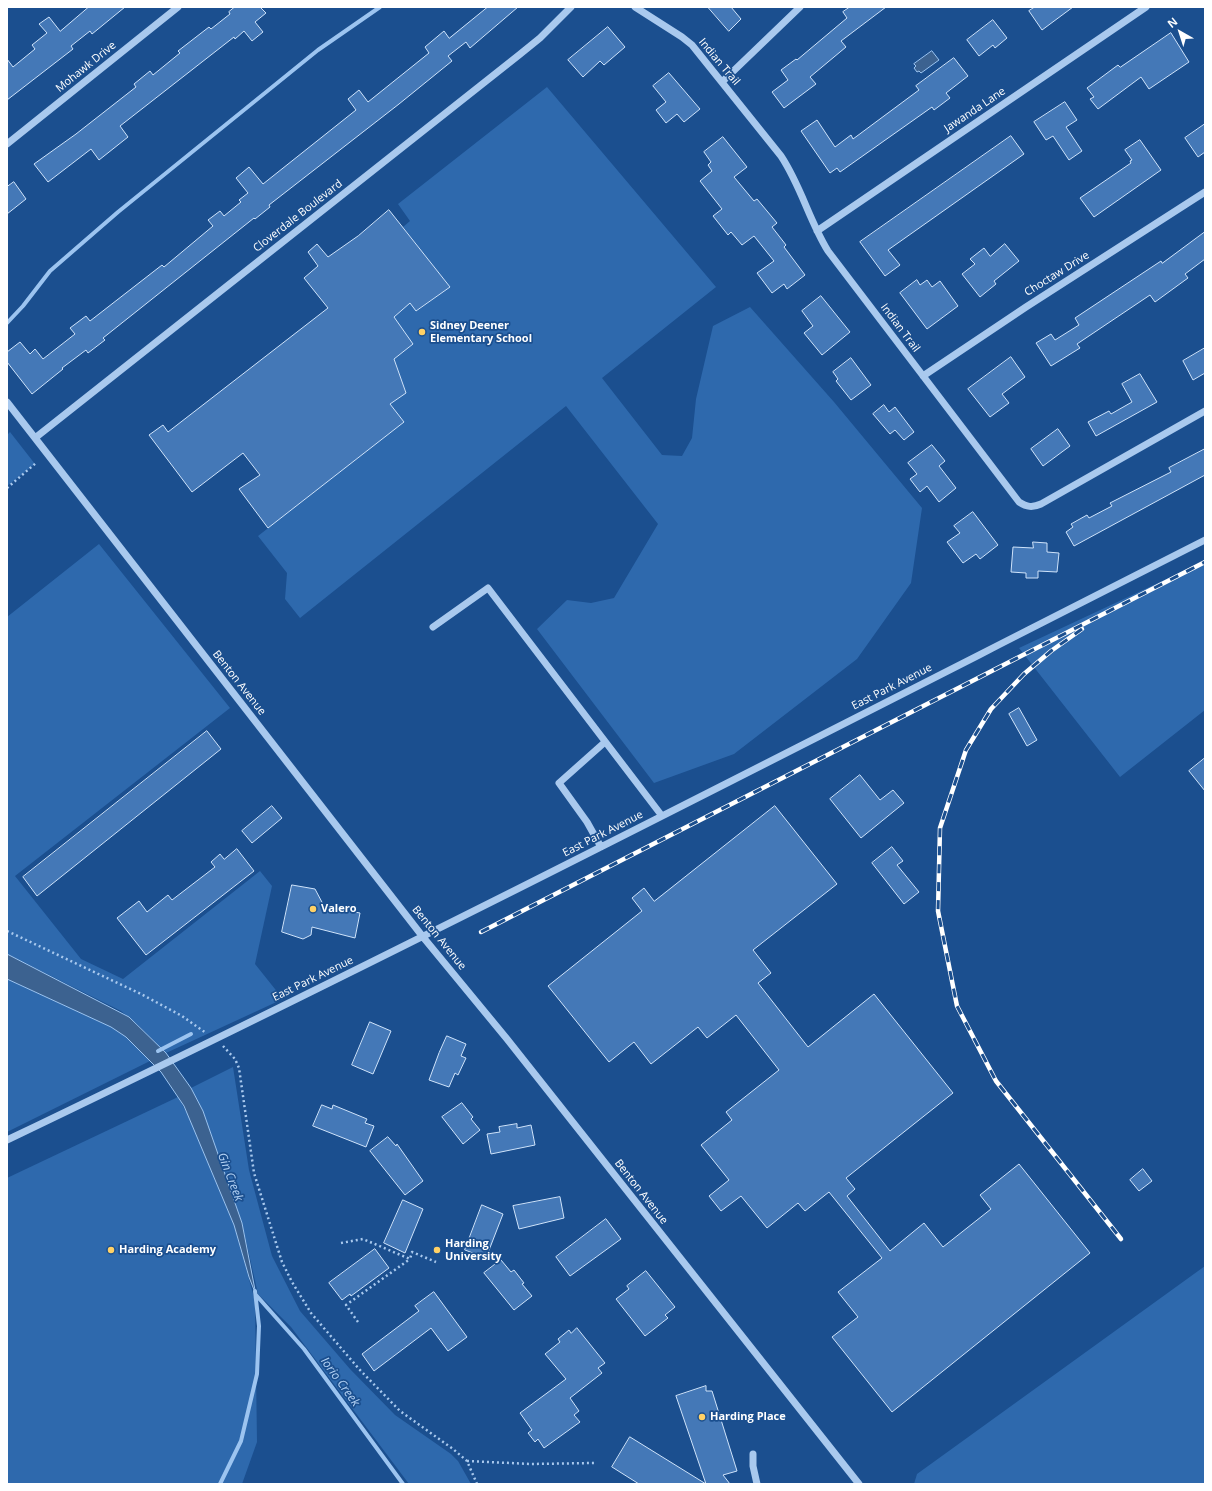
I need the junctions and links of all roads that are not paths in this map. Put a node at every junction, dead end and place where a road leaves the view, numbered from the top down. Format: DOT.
graph roads {
  1 [pos="178,7"];
  2 [pos="571,7"];
  3 [pos="635,7"];
  4 [pos="800,7"];
  5 [pos="1146,7"];
  6 [pos="722,82"];
  7 [pos="7,144"];
  8 [pos="1205,192"];
  9 [pos="817,231"];
  10 [pos="923,376"];
  11 [pos="7,402"];
  12 [pos="1205,411"];
  13 [pos="35,438"];
  14 [pos="1205,540"];
  15 [pos="433,627"];
  16 [pos="605,742"];
  17 [pos="662,816"];
  18 [pos="601,847"];
  19 [pos="423,937"];
  20 [pos="7,1140"];
  21 [pos="753,1454"];
  22 [pos="757,1484"];
  23 [pos="859,1484"];
  1 -- 7 [label="street, Mohawk Drive"];
  2 -- 13 [label="street, Cloverdale Boulevard"];
  3 -- 6 [label="street, Indian Trail"];
  4 -- 6 [label="street"];
  5 -- 9 [label="street, Jawanda Lane"];
  6 -- 9 [label="street, Indian Trail"];
  8 -- 10 [label="street, Choctaw Drive"];
  9 -- 10 [label="street, Indian Trail"];
  10 -- 12 [label="street, Indian Trail"];
  11 -- 13 [label="street, Benton Avenue"];
  13 -- 19 [label="street, Benton Avenue"];
  14 -- 17 [label="street, East Park Avenue"];
  15 -- 16 [label="street"];
  16 -- 17 [label="street"];
  16 -- 18 [label="street"];
  17 -- 18 [label="street, East Park Avenue"];
  18 -- 19 [label="street, East Park Avenue"];
  19 -- 20 [label="street, East Park Avenue"];
  19 -- 23 [label="street, Benton Avenue"];
  21 -- 22 [label="street"];
}
